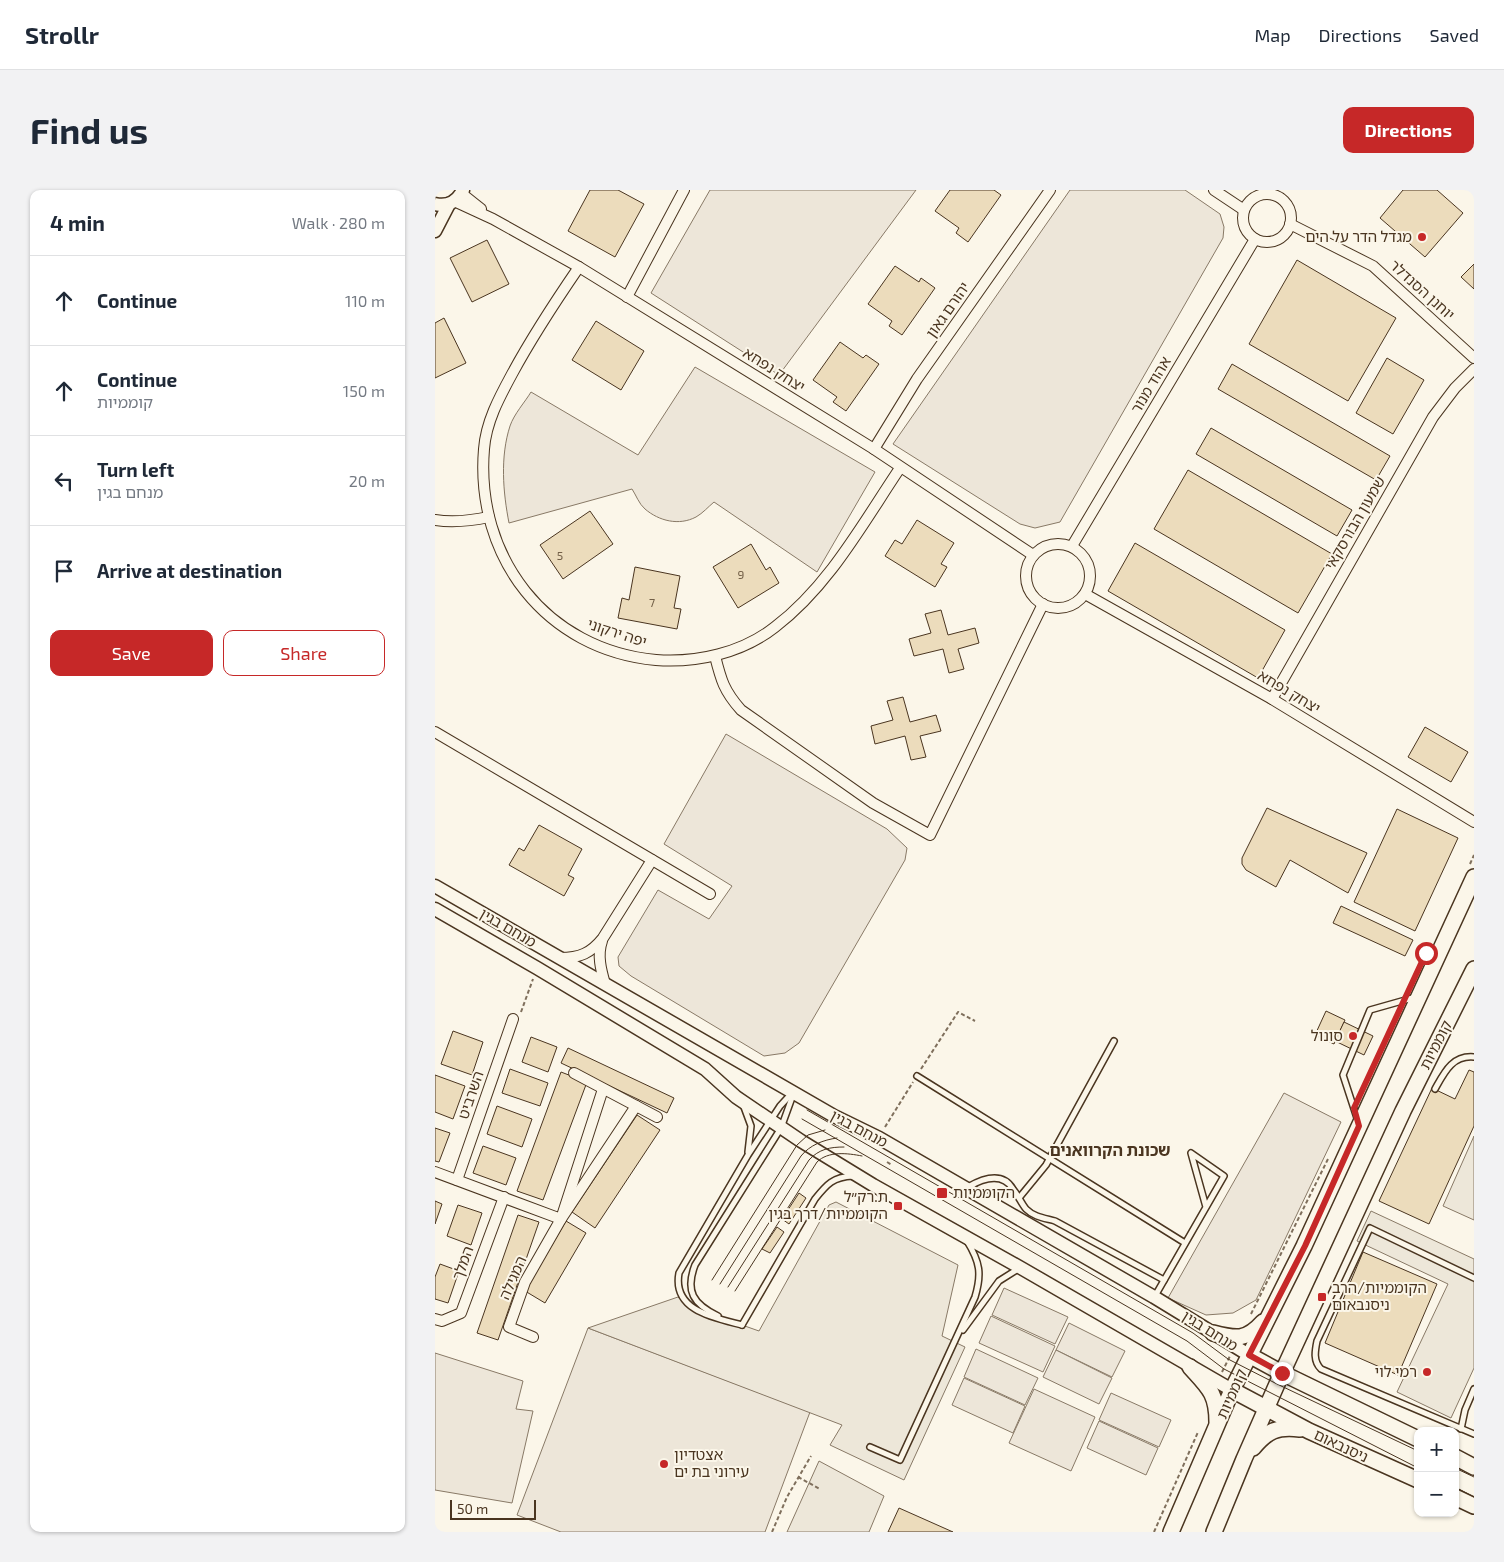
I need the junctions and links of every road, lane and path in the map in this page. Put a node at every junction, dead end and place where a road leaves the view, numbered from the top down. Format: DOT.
graph roads {
  1 [pos="684,190"];
  2 [pos="1050,190"];
  3 [pos="1214,190"];
  4 [pos="1279,193"];
  5 [pos="457,197"];
  6 [pos="435,204"];
  7 [pos="1244,210"];
  8 [pos="1290,224"];
  9 [pos="435,231"];
  10 [pos="1255,239"];
  11 [pos="579,267"];
  12 [pos="627,297"];
  13 [pos="1474,358"];
  14 [pos="1474,369"];
  15 [pos="875,450"];
  16 [pos="900,468"];
  17 [pos="489,517"];
  18 [pos="435,520"];
  19 [pos="1072,546"];
  20 [pos="1033,555"];
  21 [pos="1085,594"];
  22 [pos="1043,604"];
  23 [pos="715,656"];
  24 [pos="1272,699"];
  25 [pos="435,732"];
  26 [pos="1474,822"];
  27 [pos="1474,855"];
  28 [pos="652,860"];
  29 [pos="1472,870"];
  30 [pos="435,886"];
  31 [pos="711,894"];
  32 [pos="435,910"];
  33 [pos="603,938"];
  34 [pos="560,958"];
  35 [pos="1474,969"];
  36 [pos="605,984"];
  37 [pos="528,992"];
  38 [pos="1419,996"];
  39 [pos="524,1003"];
  40 [pos="513,1019"];
  41 [pos="975,1021"];
  42 [pos="1114,1041"];
  43 [pos="1474,1057"];
  44 [pos="574,1073"];
  45 [pos="917,1076"];
  46 [pos="603,1089"];
  47 [pos="1435,1089"];
  48 [pos="794,1092"];
  49 [pos="737,1097"];
  50 [pos="636,1106"];
  51 [pos="657,1117"];
  52 [pos="776,1124"];
  53 [pos="886,1126"];
  54 [pos="1359,1126"];
  55 [pos="1331,1152"];
  56 [pos="748,1155"];
  57 [pos="1049,1158"];
  58 [pos="887,1162"];
  59 [pos="892,1165"];
  60 [pos="435,1172"];
  61 [pos="859,1176"];
  62 [pos="457,1180"];
  63 [pos="964,1188"];
  64 [pos="504,1197"];
  65 [pos="1019,1198"];
  66 [pos="1206,1207"];
  67 [pos="561,1219"];
  68 [pos="963,1234"];
  69 [pos="1185,1243"];
  70 [pos="1021,1268"];
  71 [pos="1474,1278"];
  72 [pos="1164,1280"];
  73 [pos="1154,1297"];
  74 [pos="1271,1314"];
  75 [pos="435,1318"];
  76 [pos="742,1325"];
  77 [pos="1213,1333"];
  78 [pos="533,1338"];
  79 [pos="1237,1342"];
  80 [pos="951,1348"];
  81 [pos="1249,1355"];
  82 [pos="1190,1368"];
  83 [pos="1282,1373"];
  84 [pos="1217,1382"];
  85 [pos="1474,1389"];
  86 [pos="1231,1390"];
  87 [pos="1266,1409"];
  88 [pos="1200,1427"];
  89 [pos="1217,1428"];
  90 [pos="1461,1430"];
  91 [pos="1309,1431"];
  92 [pos="1474,1434"];
  93 [pos="1414,1437"];
  94 [pos="870,1446"];
  95 [pos="811,1456"];
  96 [pos="1244,1458"];
  97 [pos="1459,1460"];
  98 [pos="1474,1467"];
  99 [pos="799,1477"];
  100 [pos="1414,1478"];
  101 [pos="820,1489"];
  102 [pos="1459,1500"];
  103 [pos="1474,1506"];
  104 [pos="772,1532"];
  105 [pos="1154,1532"];
  106 [pos="1171,1532"];
  107 [pos="1214,1532"];
  1 -- 12 [label="street"];
  2 -- 15 [label="street, יהורם גאון"];
  3 -- 7 [label="street"];
  4 -- 7 [label="street"];
  4 -- 8 [label="street"];
  5 -- 6 [label="street"];
  5 -- 9 [label="street"];
  5 -- 11 [label="street, יצחק נפחא"];
  7 -- 10 [label="street"];
  8 -- 10 [label="street"];
  8 -- 13 [label="street, יוחנן הסנדלר"];
  10 -- 19 [label="street, אהוד מנור"];
  11 -- 12 [label="street, יצחק נפחא"];
  11 -- 17 [label="street, יפה ירקוני"];
  12 -- 15 [label="street, יצחק נפחא"];
  14 -- 24 [label="street, שמעון הבורסקאי"];
  15 -- 16 [label="street, יצחק נפחא"];
  16 -- 20 [label="street, יצחק נפחא"];
  16 -- 23 [label="street, יפה ירקוני"];
  17 -- 18 [label="street"];
  17 -- 23 [label="street, יפה ירקוני"];
  19 -- 20 [label="street"];
  19 -- 21 [label="street"];
  20 -- 22 [label="street"];
  21 -- 22 [label="street"];
  21 -- 24 [label="street, יצחק נפחא"];
  22 -- 23 [label="street"];
  24 -- 26 [label="street, יצחק נפחא"];
  25 -- 28 [label="street"];
  27 -- 29 [label="path"];
  28 -- 31 [label="street"];
  28 -- 33 [label="street"];
  29 -- 38 [label="main road, קוממיות"];
  30 -- 34 [label="street, מנחם בגין"];
  32 -- 49 [label="street, מנחם בגין"];
  33 -- 34 [label="street"];
  33 -- 36 [label="street"];
  34 -- 36 [label="street, מנחם בגין"];
  35 -- 83 [label="main road, קוממיות"];
  36 -- 48 [label="street, מנחם בגין"];
  37 -- 39 [label="path"];
  38 -- 54 [label="main road, קוממיות"];
  38 -- 54 [label="lane"];
  40 -- 62 [label="street, השרביט"];
  41 -- 45 [label="path"];
  42 -- 57 [label="lane"];
  43 -- 47 [label="lane"];
  44 -- 46 [label="street"];
  45 -- 53 [label="path"];
  45 -- 57 [label="lane"];
  46 -- 50 [label="street"];
  46 -- 67 [label="street, המגילה"];
  48 -- 52 [label="lane"];
  48 -- 52 [label="lane"];
  48 -- 63 [label="street, מנחם בגין"];
  49 -- 52 [label="street, מנחם בגין"];
  49 -- 56 [label="lane"];
  50 -- 51 [label="street"];
  50 -- 67 [label="street, המגילה"];
  52 -- 56 [label="lane"];
  52 -- 61 [label="street, מנחם בגין"];
  52 -- 76 [label="lane"];
  54 -- 74 [label="main road, קוממיות"];
  55 -- 79 [label="path"];
  56 -- 76 [label="lane"];
  57 -- 65 [label="lane"];
  57 -- 69 [label="lane"];
  58 -- 59 [label="path"];
  60 -- 62 [label="street"];
  61 -- 68 [label="street, מנחם בגין"];
  61 -- 76 [label="lane"];
  62 -- 64 [label="street"];
  63 -- 65 [label="lane"];
  63 -- 73 [label="street, מנחם בגין"];
  64 -- 67 [label="street"];
  64 -- 75 [label="street, המלך"];
  65 -- 72 [label="lane"];
  66 -- 66 [label="lane"];
  66 -- 69 [label="lane"];
  67 -- 78 [label="street, המגילה"];
  68 -- 70 [label="street, מנחם בגין"];
  68 -- 80 [label="lane"];
  69 -- 72 [label="lane"];
  70 -- 80 [label="lane"];
  70 -- 82 [label="street, מנחם בגין"];
  71 -- 90 [label="lane"];
  72 -- 73 [label="lane"];
  73 -- 77 [label="street, מנחם בגין"];
  74 -- 79 [label="main road"];
  74 -- 81 [label="main road, קוממיות"];
  77 -- 79 [label="main road"];
  79 -- 81 [label="street, מנחם בגין"];
  79 -- 84 [label="path"];
  80 -- 94 [label="lane"];
  81 -- 83 [label="main road, מנחם בגין"];
  81 -- 86 [label="main road, קוממיות"];
  82 -- 84 [label="street, מנחם בגין"];
  82 -- 89 [label="main road"];
  83 -- 87 [label="main road, קוממיות"];
  83 -- 93 [label="main road"];
  84 -- 86 [label="street, מנחם בגין"];
  85 -- 90 [label="lane"];
  86 -- 87 [label="main road, מנחם בגין"];
  86 -- 89 [label="main road, קוממיות"];
  87 -- 91 [label="main road, ניסנבאום"];
  87 -- 96 [label="main road, קוממיות"];
  88 -- 105 [label="path"];
  89 -- 106 [label="main road, קוממיות"];
  90 -- 92 [label="lane"];
  91 -- 96 [label="main road"];
  91 -- 100 [label="main road, ניסנבאום"];
  95 -- 99 [label="path"];
  96 -- 107 [label="main road, קוממיות"];
  97 -- 98 [label="main road"];
  99 -- 101 [label="path"];
  99 -- 104 [label="path"];
  102 -- 103 [label="main road"];
}
